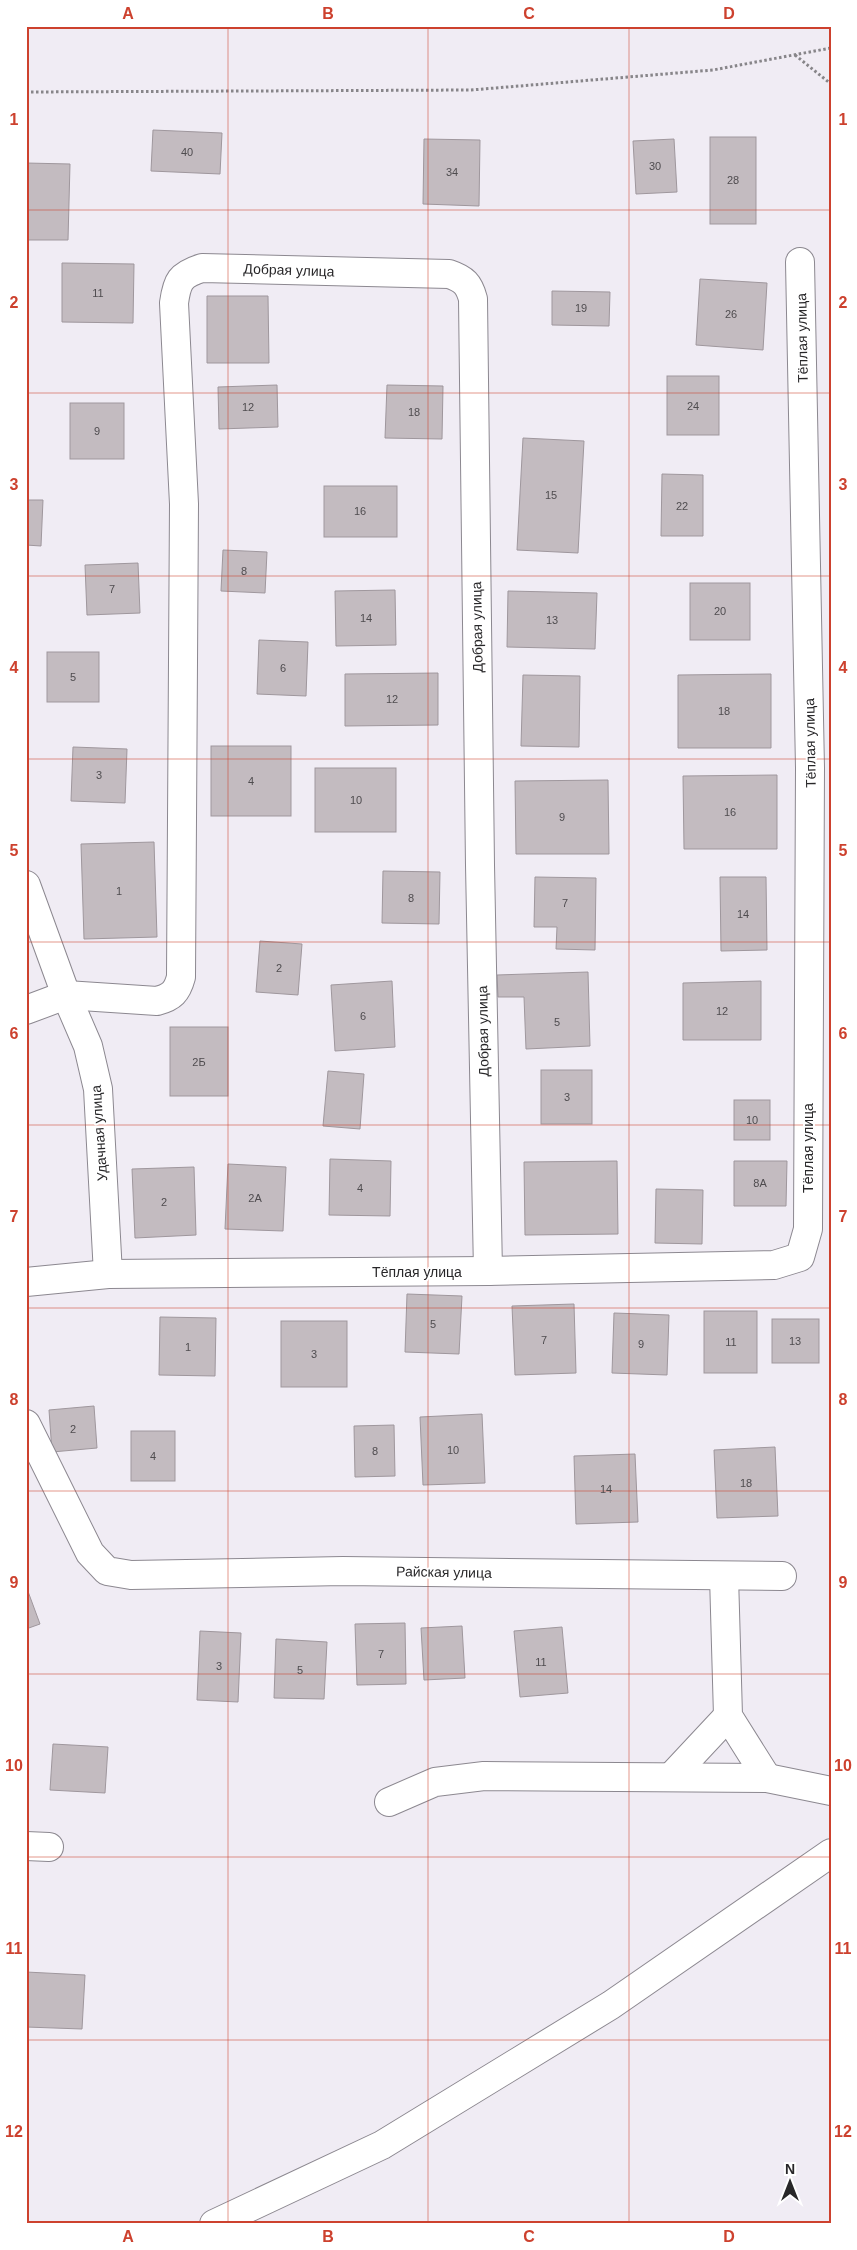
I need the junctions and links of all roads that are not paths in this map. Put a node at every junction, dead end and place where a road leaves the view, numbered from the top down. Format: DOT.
graph roads {
  1 [pos="800,262"];
  2 [pos="26,885"];
  3 [pos="66,995"];
  4 [pos="26,1010"];
  5 [pos="488,1271"];
  6 [pos="108,1274"];
  7 [pos="26,1282"];
  8 [pos="26,1424"];
  9 [pos="724,1576"];
  10 [pos="782,1576"];
  11 [pos="728,1716"];
  12 [pos="671,1777"];
  13 [pos="767,1778"];
  14 [pos="831,1791"];
  15 [pos="389,1802"];
  16 [pos="831,1853"];
  17 [pos="214,2224"];
  1 -- 5 [label="street, Тёплая улица"];
  2 -- 3 [label="street, Удачная улица"];
  3 -- 4 [label="street"];
  3 -- 5 [label="street, Добрая улица"];
  3 -- 6 [label="street, Удачная улица"];
  5 -- 6 [label="street, Тёплая улица"];
  6 -- 7 [label="street, Тёплая улица"];
  8 -- 9 [label="street, Райская улица"];
  9 -- 10 [label="street, Райская улица"];
  9 -- 11 [label="street"];
  11 -- 12 [label="street"];
  11 -- 13 [label="street"];
  12 -- 13 [label="street"];
  12 -- 15 [label="street"];
  13 -- 14 [label="street"];
  16 -- 17 [label="street"];
}
